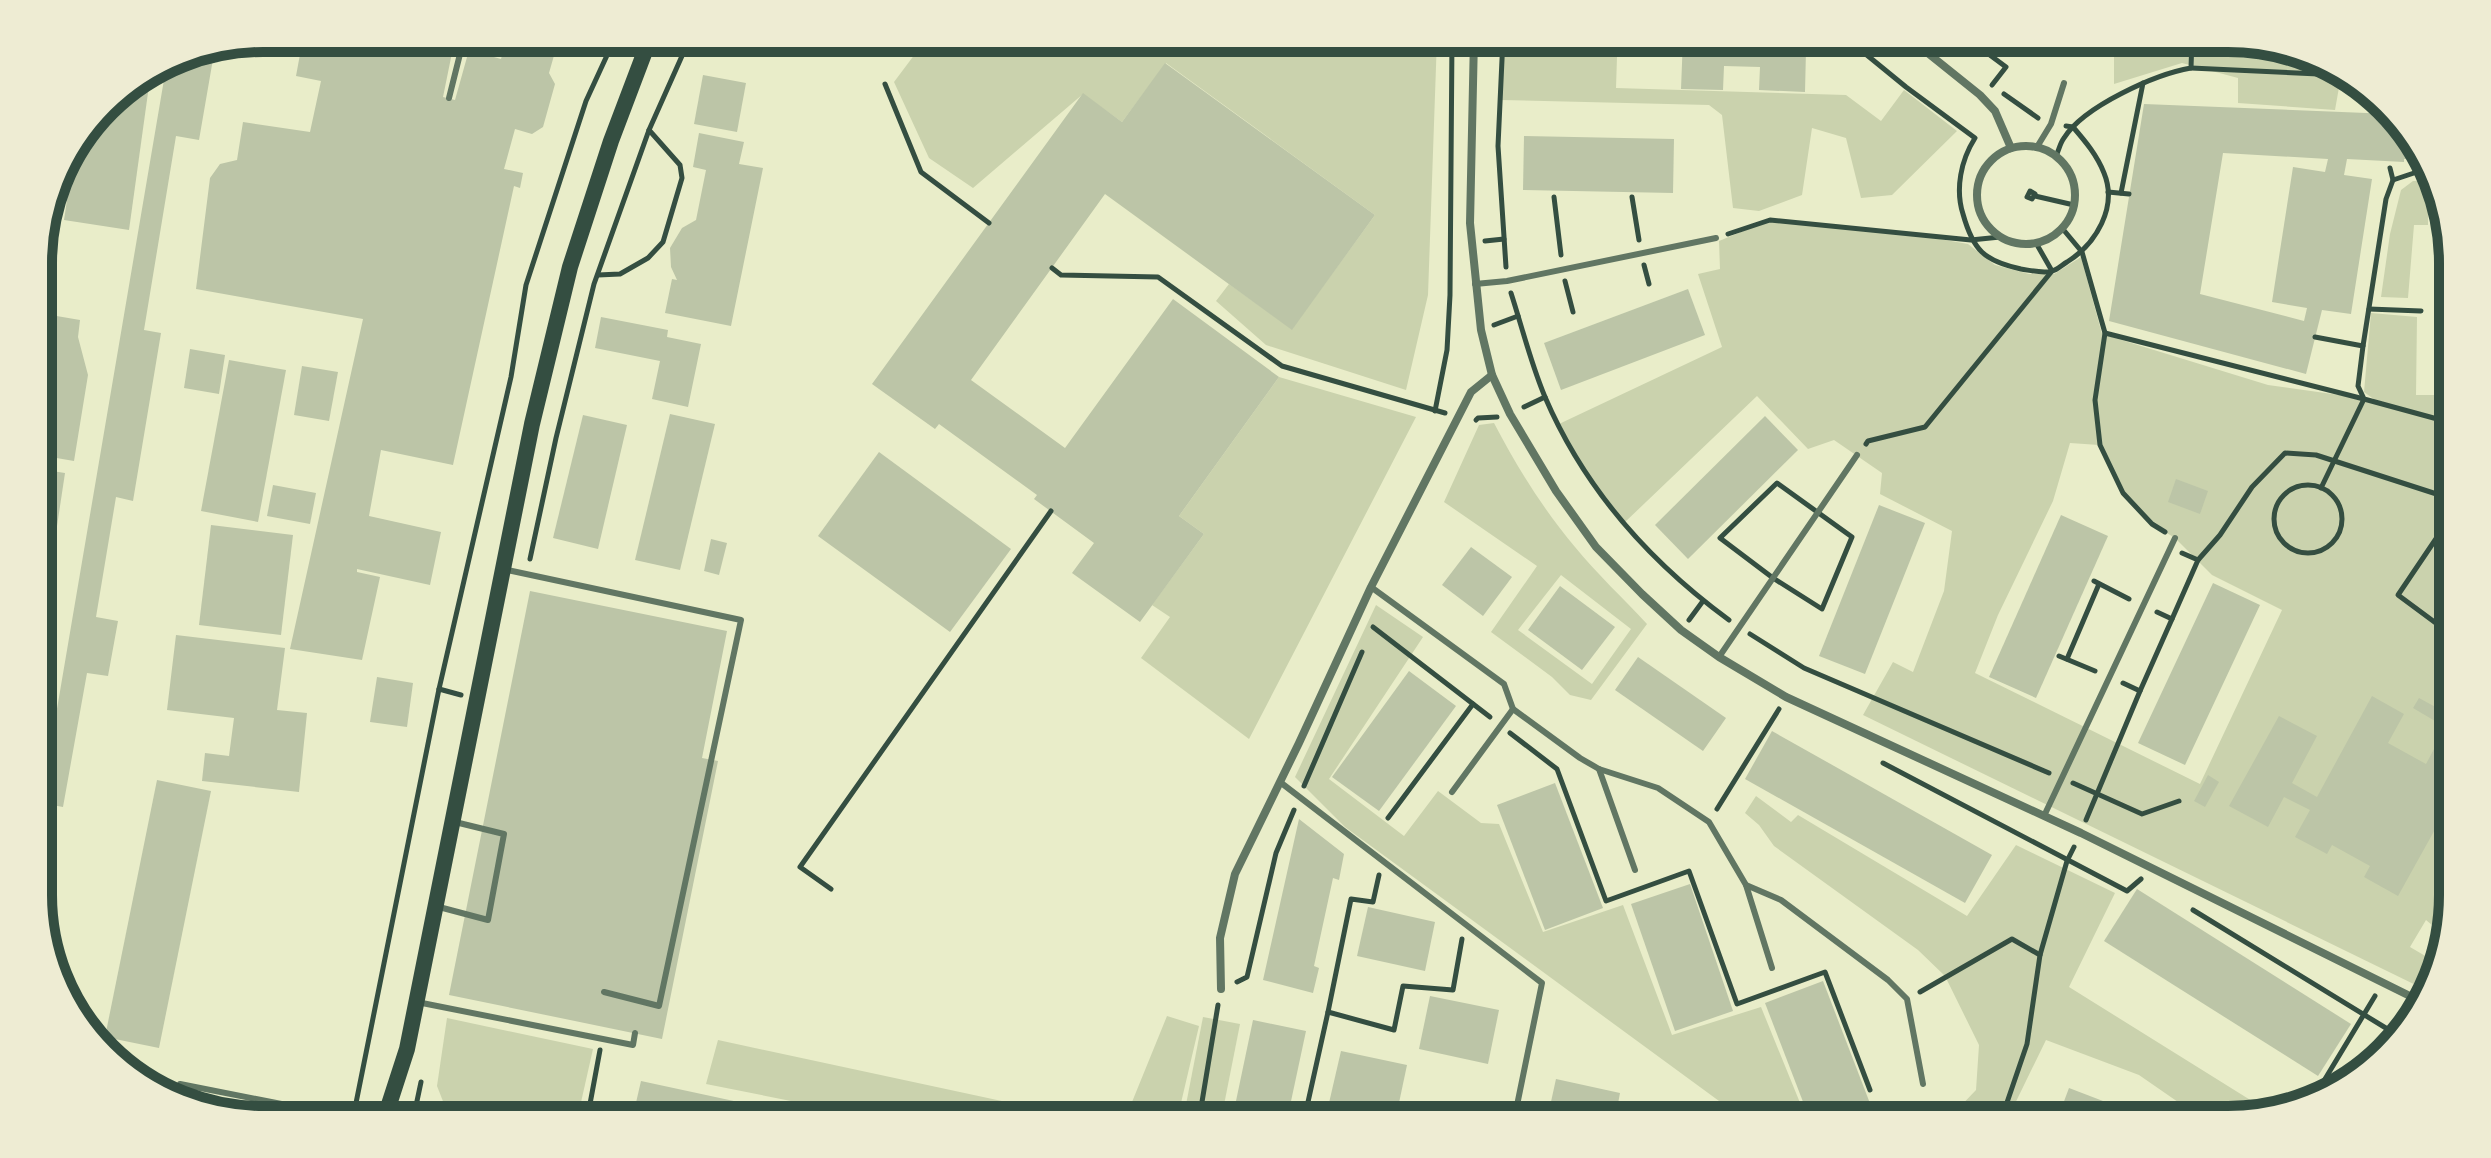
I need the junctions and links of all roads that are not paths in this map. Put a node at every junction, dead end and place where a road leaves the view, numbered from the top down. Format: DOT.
graph roads {
  1 [pos="460,52"];
  2 [pos="645,52"];
  3 [pos="1474,52"];
  4 [pos="1926,52"];
  5 [pos="2064,83"];
  6 [pos="449,98"];
  7 [pos="2037,147"];
  8 [pos="2011,148"];
  9 [pos="1716,238"];
  10 [pos="1475,284"];
  11 [pos="1492,375"];
  12 [pos="1857,455"];
  13 [pos="2175,538"];
  14 [pos="503,569"];
  15 [pos="1371,587"];
  16 [pos="1719,657"];
  17 [pos="1513,709"];
  18 [pos="1599,769"];
  19 [pos="1280,782"];
  20 [pos="1452,792"];
  21 [pos="2044,816"];
  22 [pos="452,822"];
  23 [pos="1635,870"];
  24 [pos="1746,885"];
  25 [pos="436,906"];
  26 [pos="1772,968"];
  27 [pos="1221,989"];
  28 [pos="604,992"];
  29 [pos="2413,997"];
  30 [pos="417,1002"];
  31 [pos="635,1033"];
  32 [pos="1923,1084"];
  33 [pos="179,1089"];
  34 [pos="292,1106"];
  35 [pos="389,1106"];
  36 [pos="1517,1106"];
  1 -- 6 [label="lane"];
  2 -- 14 [label="main road"];
  3 -- 10 [label="street"];
  4 -- 8 [label="street"];
  5 -- 7 [label="lane"];
  7 -- 8 [label="street"];
  7 -- 8 [label="street"];
  9 -- 10 [label="lane"];
  10 -- 11 [label="street"];
  11 -- 15 [label="street"];
  11 -- 16 [label="street"];
  12 -- 16 [label="lane"];
  13 -- 21 [label="lane"];
  14 -- 22 [label="main road"];
  14 -- 28 [label="lane"];
  15 -- 17 [label="lane"];
  15 -- 19 [label="street"];
  16 -- 21 [label="street"];
  17 -- 18 [label="lane"];
  17 -- 20 [label="lane"];
  18 -- 23 [label="lane"];
  18 -- 24 [label="lane"];
  19 -- 27 [label="street"];
  19 -- 36 [label="lane"];
  21 -- 29 [label="street"];
  22 -- 25 [label="main road"];
  22 -- 25 [label="lane"];
  24 -- 26 [label="lane"];
  24 -- 32 [label="lane"];
  25 -- 30 [label="main road"];
  30 -- 31 [label="lane"];
  30 -- 35 [label="main road"];
  33 -- 34 [label="lane"];
}
